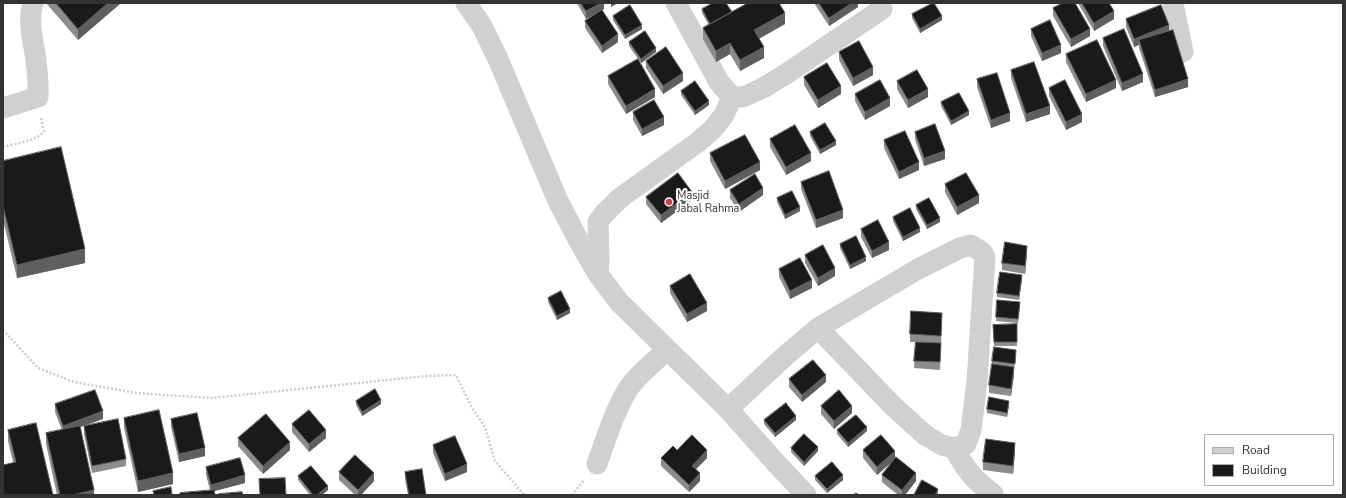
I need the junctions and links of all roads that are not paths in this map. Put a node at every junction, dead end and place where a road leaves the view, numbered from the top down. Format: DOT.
graph roads {
  1 [pos="33,3"];
  2 [pos="466,3"];
  3 [pos="676,3"];
  4 [pos="1173,3"];
  5 [pos="884,5"];
  6 [pos="1183,52"];
  7 [pos="732,97"];
  8 [pos="3,108"];
  9 [pos="598,274"];
  10 [pos="818,328"];
  11 [pos="668,350"];
  12 [pos="728,409"];
  13 [pos="954,448"];
  14 [pos="597,464"];
  15 [pos="993,494"];
  16 [pos="806,495"];
  1 -- 8 [label="street"];
  2 -- 9 [label="street"];
  3 -- 7 [label="street"];
  4 -- 6 [label="street"];
  5 -- 7 [label="street"];
  7 -- 9 [label="street"];
  9 -- 11 [label="street"];
  10 -- 12 [label="street"];
  10 -- 13 [label="street"];
  10 -- 13 [label="street"];
  11 -- 12 [label="street"];
  11 -- 14 [label="street"];
  12 -- 16 [label="street"];
  13 -- 15 [label="street"];
}
